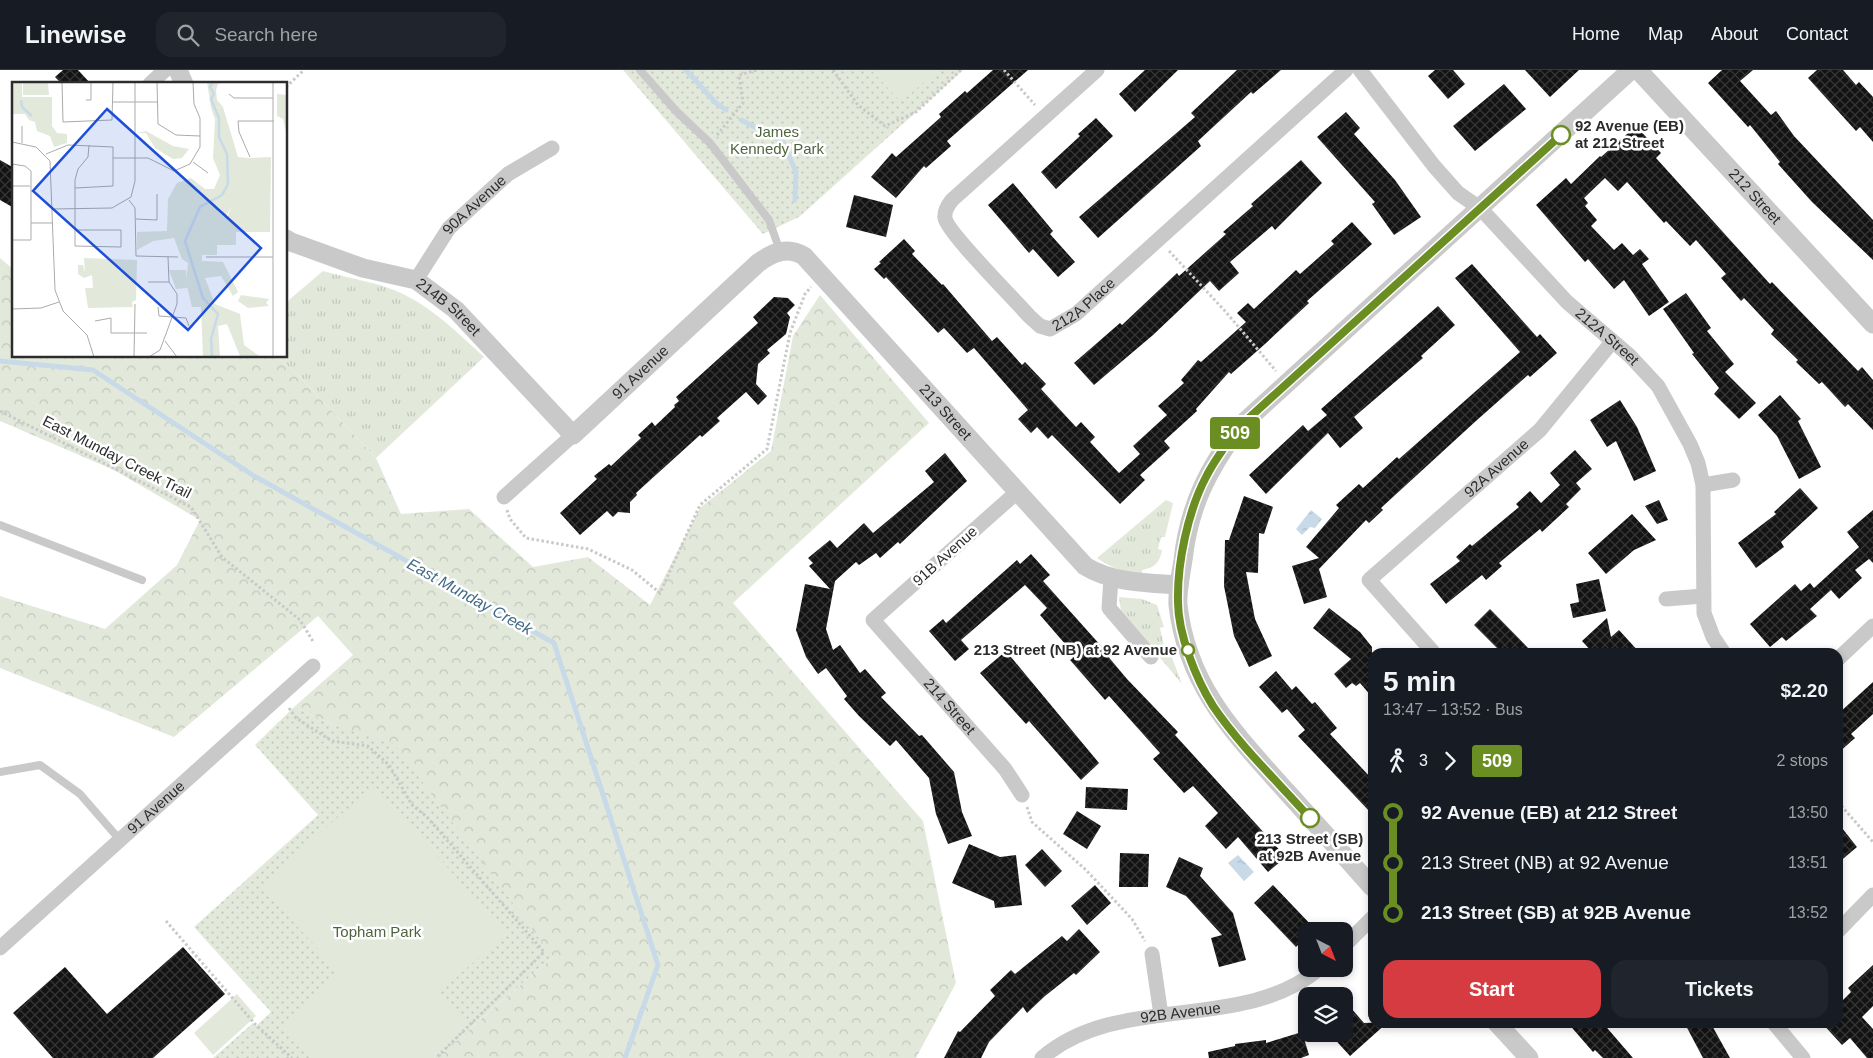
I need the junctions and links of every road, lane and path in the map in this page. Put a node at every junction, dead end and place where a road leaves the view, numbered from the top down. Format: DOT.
graph roads {
  1 [pos="165,70"];
  2 [pos="178,70"];
  3 [pos="304,70"];
  4 [pos="640,70"];
  5 [pos="757,70"];
  6 [pos="833,70"];
  7 [pos="961,70"];
  8 [pos="1004,70"];
  9 [pos="1097,70"];
  10 [pos="1346,70"];
  11 [pos="1360,70"];
  12 [pos="1631,70"];
  13 [pos="1638,70"];
  14 [pos="152,82"];
  15 [pos="183,82"];
  16 [pos="288,85"];
  17 [pos="1046,116"];
  18 [pos="710,143"];
  19 [pos="552,148"];
  20 [pos="1481,209"];
  21 [pos="288,240"];
  22 [pos="1158,240"];
  23 [pos="780,251"];
  24 [pos="822,276"];
  25 [pos="416,280"];
  26 [pos="1873,324"];
  27 [pos="1612,342"];
  28 [pos="1287,383"];
  29 [pos="0,411"];
  30 [pos="573,435"];
  31 [pos="1733,480"];
  32 [pos="1703,485"];
  33 [pos="1017,492"];
  34 [pos="504,498"];
  35 [pos="0,525"];
  36 [pos="1111,578"];
  37 [pos="142,580"];
  38 [pos="1179,585"];
  39 [pos="1702,596"];
  40 [pos="1666,599"];
  41 [pos="873,620"];
  42 [pos="1873,626"];
  43 [pos="314,643"];
  44 [pos="1429,648"];
  45 [pos="1721,648"];
  46 [pos="1843,654"];
  47 [pos="1151,657"];
  48 [pos="313,666"];
  49 [pos="280,696"];
  50 [pos="0,772"];
  51 [pos="1022,795"];
  52 [pos="1843,808"];
  53 [pos="120,840"];
  54 [pos="1873,842"];
  55 [pos="1368,883"];
  56 [pos="1873,895"];
  57 [pos="166,921"];
  58 [pos="1368,922"];
  59 [pos="1843,926"];
  60 [pos="1353,937"];
  61 [pos="0,948"];
  62 [pos="1152,954"];
  63 [pos="1306,978"];
  64 [pos="1161,1015"];
  65 [pos="1502,1028"];
  66 [pos="1778,1028"];
  67 [pos="292,1058"];
  68 [pos="436,1058"];
  69 [pos="1042,1058"];
  70 [pos="1529,1058"];
  71 [pos="1804,1058"];
  1 -- 14 [label="street"];
  2 -- 15 [label="street"];
  3 -- 16 [label="path"];
  4 -- 18 [label="lane"];
  5 -- 18 [label="path"];
  6 -- 7 [label="path"];
  8 -- 17 [label="path"];
  9 -- 17 [label="street, 212A Place"];
  10 -- 22 [label="street, 212A Place"];
  11 -- 20 [label="street"];
  12 -- 20 [label="street"];
  13 -- 26 [label="street, 212 Street"];
  17 -- 22 [label="street, 212A Place"];
  18 -- 23 [label="lane"];
  19 -- 25 [label="street, 90A Avenue"];
  20 -- 27 [label="street, 212A Street"];
  20 -- 28 [label="street"];
  21 -- 25 [label="street, 214B Street"];
  22 -- 28 [label="path"];
  23 -- 24 [label="street, 213 Street"];
  23 -- 30 [label="street, 91 Avenue"];
  24 -- 33 [label="street, 213 Street"];
  24 -- 34 [label="path"];
  25 -- 30 [label="street, 214B Street"];
  27 -- 32 [label="street, 212A Street"];
  27 -- 44 [label="street, 92A Avenue"];
  28 -- 38 [label="street"];
  29 -- 43 [label="path, East Munday Creek Trail"];
  30 -- 34 [label="street, 91 Avenue"];
  31 -- 32 [label="street"];
  32 -- 39 [label="street, 212A Street"];
  33 -- 36 [label="street, 213 Street"];
  33 -- 41 [label="street, 91B Avenue"];
  35 -- 37 [label="lane"];
  36 -- 38 [label="street, 213 Street"];
  36 -- 47 [label="street"];
  38 -- 55 [label="street"];
  39 -- 40 [label="street"];
  39 -- 45 [label="street, 212A Street"];
  41 -- 51 [label="street, 214 Street"];
  42 -- 46 [label="street"];
  48 -- 49 [label="street, 91 Avenue"];
  49 -- 53 [label="street, 91 Avenue"];
  49 -- 68 [label="path"];
  50 -- 53 [label="lane"];
  51 -- 62 [label="path"];
  52 -- 54 [label="path"];
  53 -- 61 [label="street, 91 Avenue"];
  56 -- 59 [label="street"];
  57 -- 67 [label="path"];
  58 -- 60 [label="street"];
  62 -- 64 [label="street"];
  63 -- 64 [label="street, 92B Avenue"];
  64 -- 69 [label="street, 92B Avenue"];
  65 -- 70 [label="street"];
  66 -- 71 [label="street"];
}
